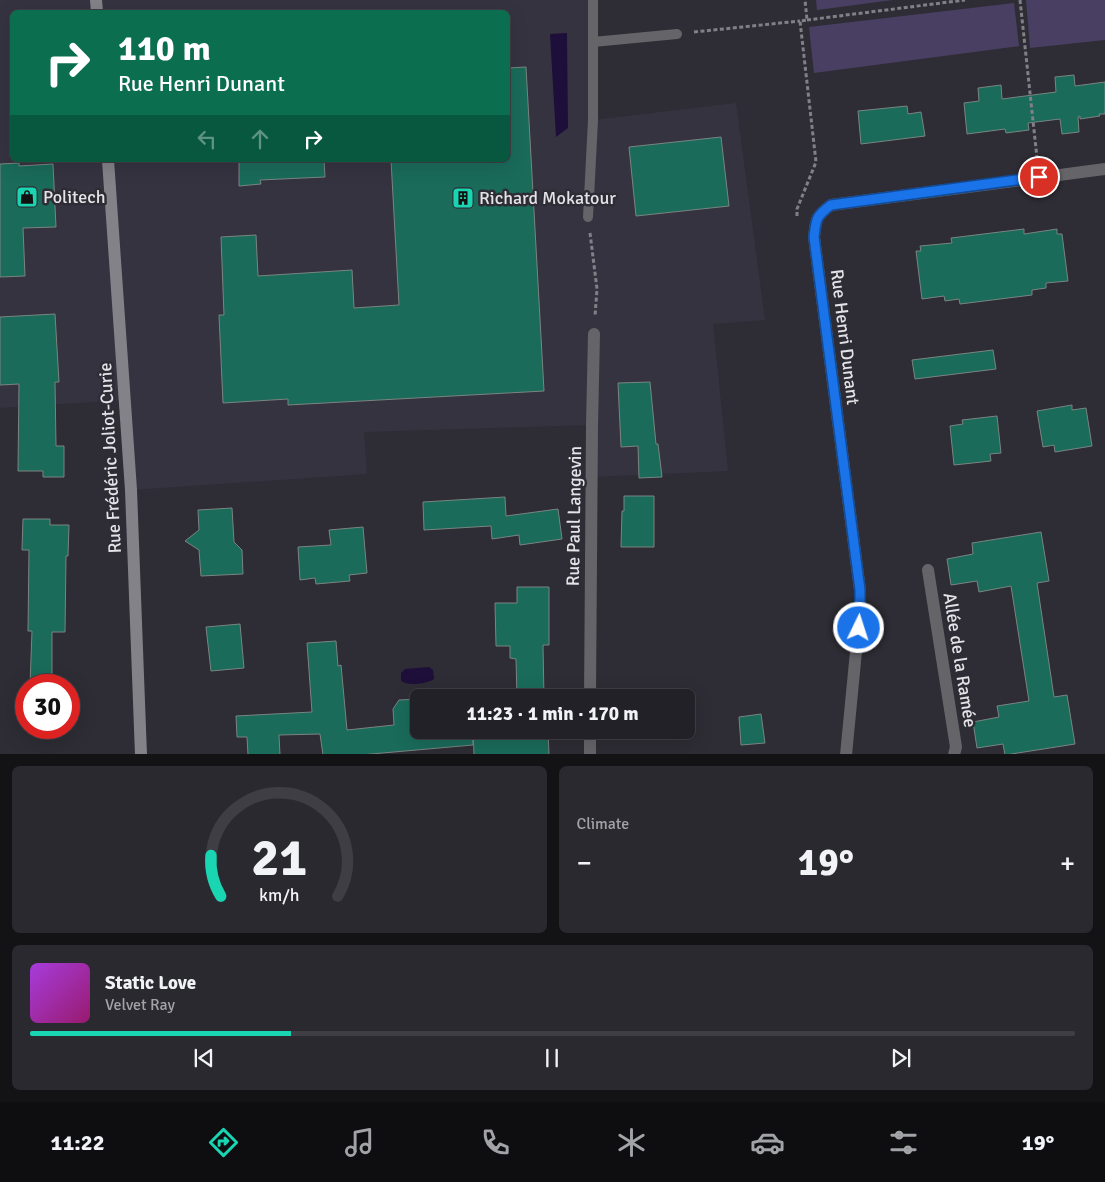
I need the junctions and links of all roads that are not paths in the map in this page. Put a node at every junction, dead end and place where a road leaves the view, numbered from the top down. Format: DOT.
graph roads {
  1 [pos="594,0"];
  2 [pos="677,34"];
  3 [pos="593,42"];
  4 [pos="108,162"];
  5 [pos="1105,169"];
  6 [pos="588,217"];
  7 [pos="594,334"];
  8 [pos="928,570"];
  9 [pos="590,689"];
  10 [pos="590,739"];
  11 [pos="141,754"];
  12 [pos="590,754"];
  13 [pos="846,754"];
  14 [pos="954,754"];
  1 -- 3 [label="lane"];
  2 -- 3 [label="lane"];
  3 -- 6 [label="lane"];
  4 -- 11 [label="street, Rue Frédéric Joliot-Curie"];
  5 -- 13 [label="street, Rue Henri Dunant"];
  7 -- 9 [label="street, Rue Paul Langevin"];
  8 -- 14 [label="street, Allée de la Ramée"];
  10 -- 12 [label="street"];
}
